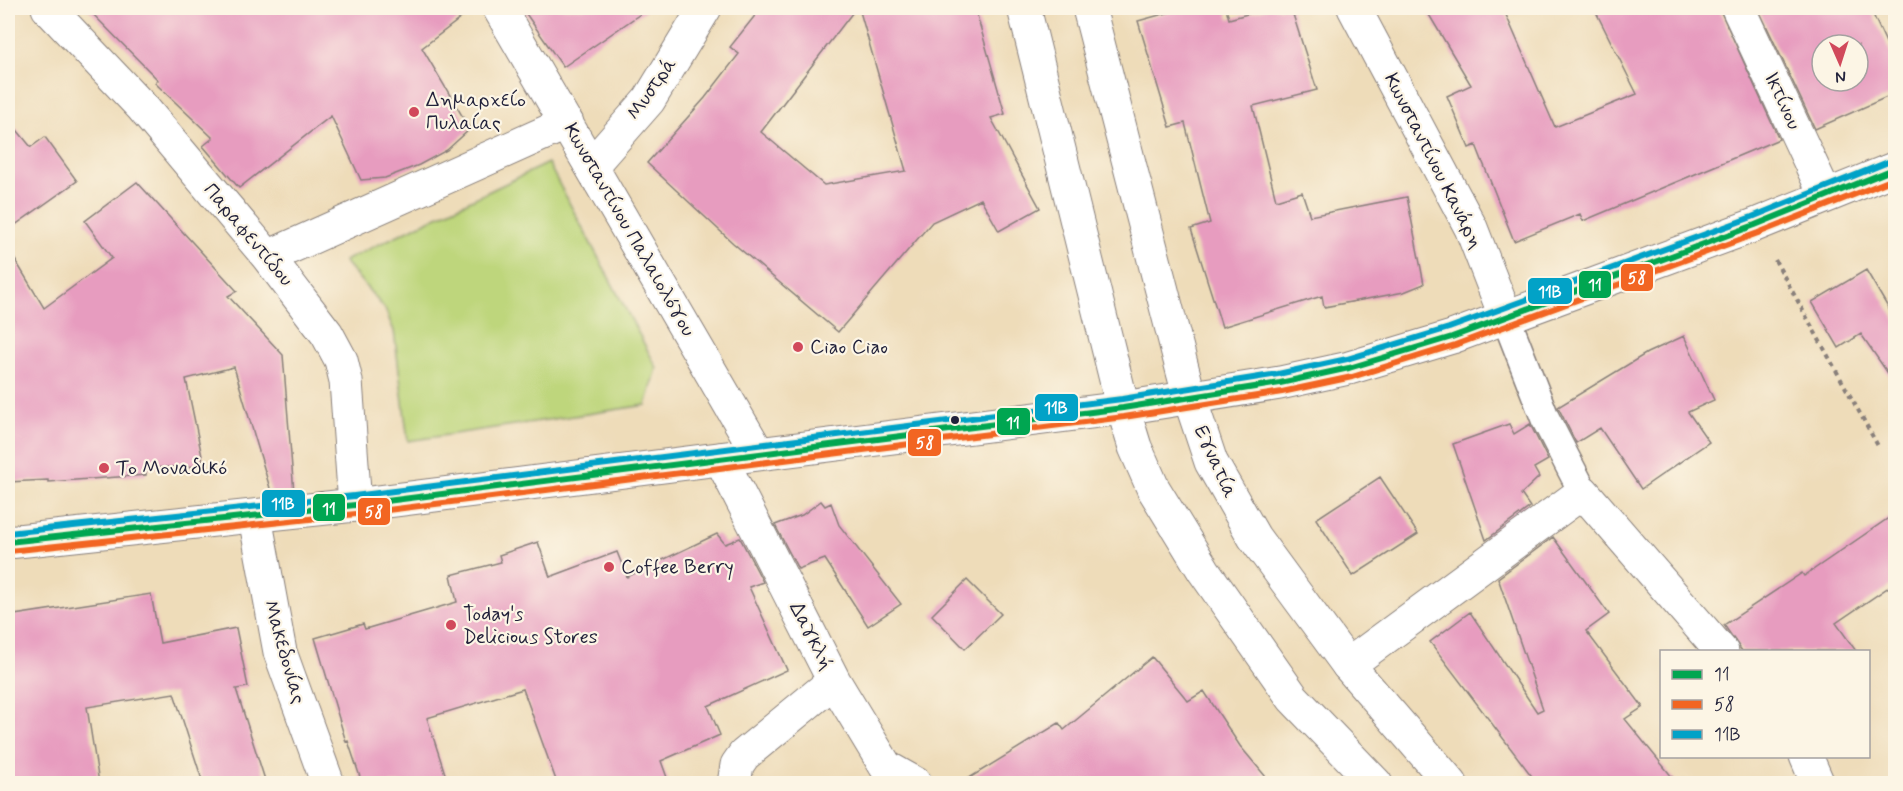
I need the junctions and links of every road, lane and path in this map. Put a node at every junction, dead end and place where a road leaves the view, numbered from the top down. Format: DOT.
graph roads {
  1 [pos="48,8"];
  2 [pos="499,8"];
  3 [pos="705,8"];
  4 [pos="1024,8"];
  5 [pos="1089,8"];
  6 [pos="1354,8"];
  7 [pos="1738,8"];
  8 [pos="567,123"];
  9 [pos="591,166"];
  10 [pos="1896,168"];
  11 [pos="1825,194"];
  12 [pos="268,257"];
  13 [pos="1785,278"];
  14 [pos="1506,318"];
  15 [pos="1190,399"];
  16 [pos="1123,408"];
  17 [pos="1878,446"];
  18 [pos="758,453"];
  19 [pos="721,459"];
  20 [pos="1583,492"];
  21 [pos="355,505"];
  22 [pos="255,517"];
  23 [pos="8,542"];
  24 [pos="1721,650"];
  25 [pos="1348,664"];
  26 [pos="834,681"];
  27 [pos="1807,758"];
  28 [pos="328,783"];
  29 [pos="734,783"];
  30 [pos="916,783"];
  31 [pos="1376,783"];
  32 [pos="1451,783"];
  33 [pos="1818,783"];
  1 -- 12 [label="street, Παραφεντίδου"];
  2 -- 8 [label="street, Κωνσταντίνου Παλαιολόγου"];
  3 -- 9 [label="street, Μυστρά"];
  4 -- 16 [label="street"];
  5 -- 15 [label="street, Εγνατία"];
  6 -- 14 [label="street, Κωνσταντίνου Κανάρη"];
  7 -- 11 [label="street, Ικτίνου"];
  8 -- 9 [label="street, Κωνσταντίνου Παλαιολόγου"];
  8 -- 12 [label="street"];
  9 -- 18 [label="street, Κωνσταντίνου Παλαιολόγου"];
  10 -- 11 [label="street"];
  11 -- 14 [label="street"];
  12 -- 21 [label="street, Παραφεντίδου"];
  13 -- 17 [label="path"];
  14 -- 15 [label="street"];
  14 -- 20 [label="street"];
  15 -- 16 [label="street"];
  15 -- 25 [label="street, Εγνατία"];
  16 -- 18 [label="street"];
  16 -- 31 [label="street"];
  18 -- 19 [label="street"];
  19 -- 21 [label="street"];
  19 -- 26 [label="street, Δαγκλή"];
  20 -- 24 [label="street"];
  20 -- 25 [label="street"];
  21 -- 22 [label="street"];
  22 -- 23 [label="street"];
  22 -- 28 [label="street, Μακεδονίας"];
  25 -- 32 [label="street, Εγνατία"];
  26 -- 29 [label="street, Δαγκλή"];
  26 -- 30 [label="street"];
  27 -- 33 [label="street"];
}
